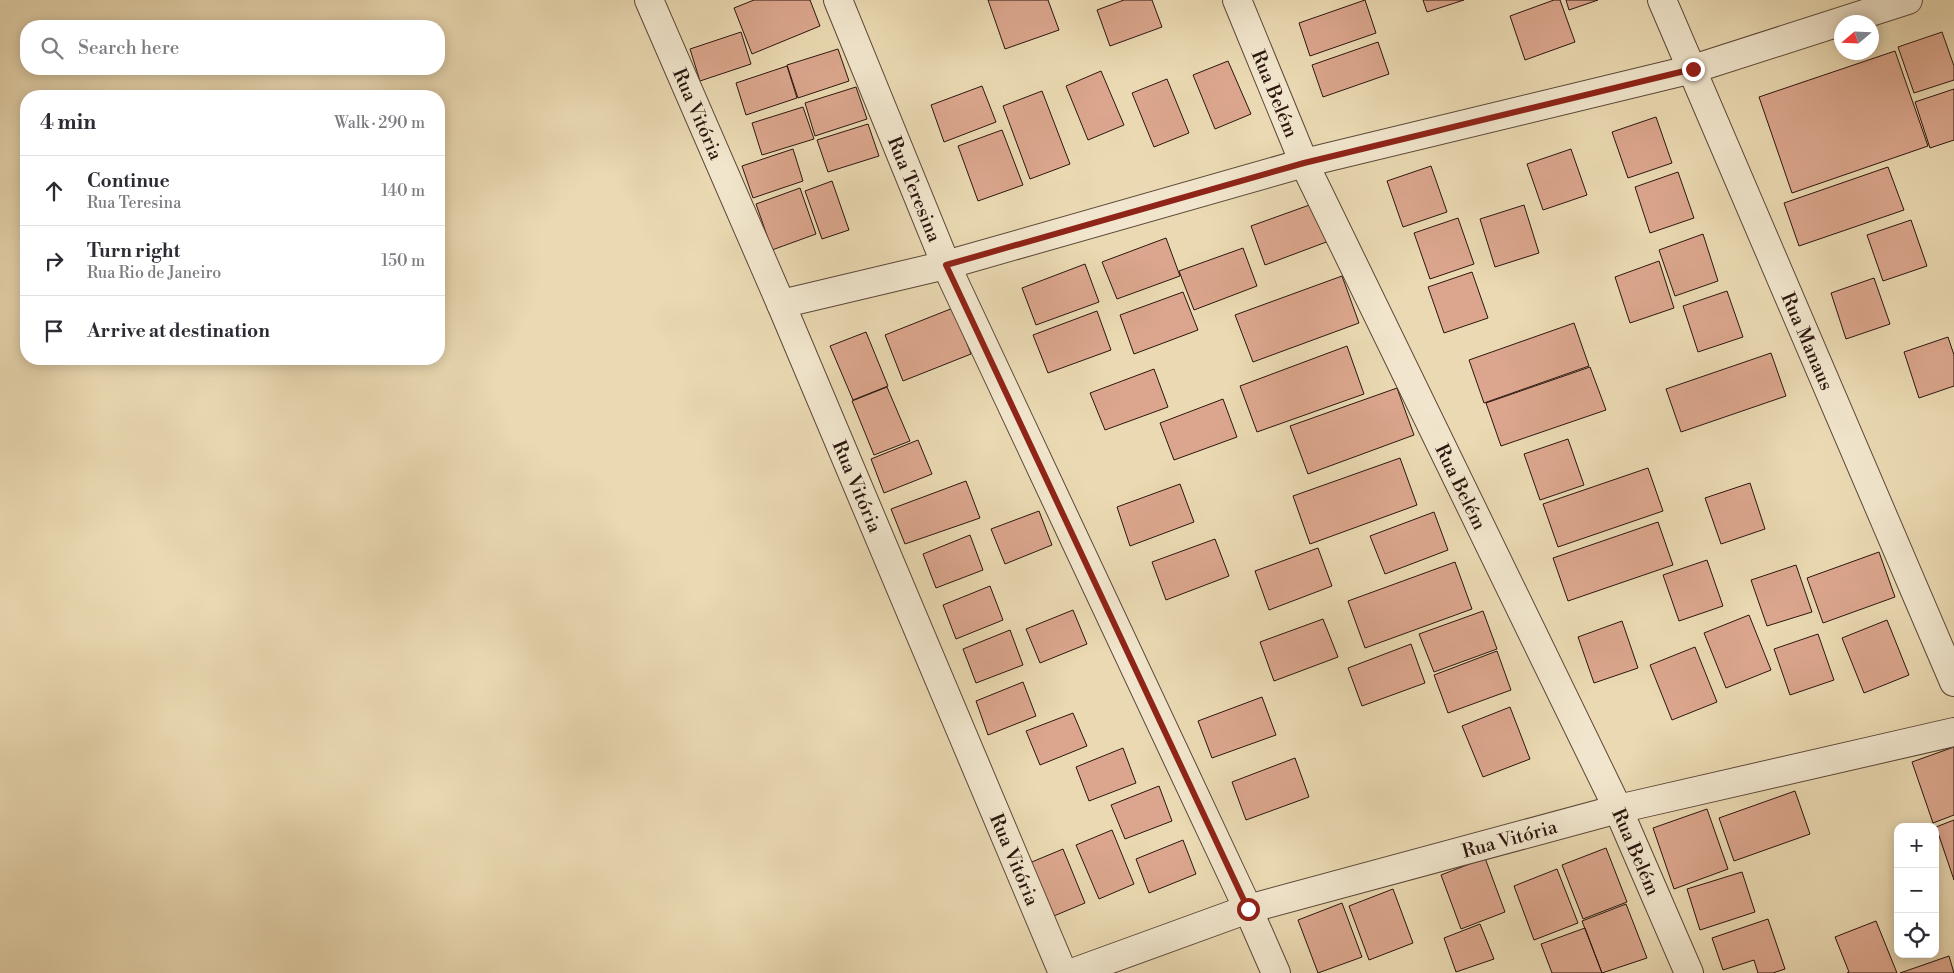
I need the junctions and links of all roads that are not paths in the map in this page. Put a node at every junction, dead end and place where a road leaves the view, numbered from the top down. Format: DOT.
graph roads {
  1 [pos="649,0"];
  2 [pos="838,0"];
  3 [pos="1237,0"];
  4 [pos="1662,0"];
  5 [pos="1908,0"];
  6 [pos="1693,69"];
  7 [pos="1304,163"];
  8 [pos="946,265"];
  9 [pos="781,304"];
  10 [pos="1954,682"];
  11 [pos="1954,732"];
  12 [pos="1618,810"];
  13 [pos="1248,909"];
  14 [pos="1063,973"];
  15 [pos="1072,973"];
  16 [pos="1276,973"];
  17 [pos="1689,973"];
  1 -- 9 [label="street, Rua Vitória"];
  2 -- 8 [label="street, Rua Teresina"];
  3 -- 7 [label="street, Rua Belém"];
  4 -- 6 [label="street, Rua Manaus"];
  5 -- 6 [label="street"];
  6 -- 7 [label="street"];
  6 -- 10 [label="street, Rua Manaus"];
  7 -- 8 [label="street"];
  7 -- 12 [label="street, Rua Belém"];
  8 -- 9 [label="street"];
  8 -- 13 [label="street, Rua Teresina"];
  9 -- 14 [label="street, Rua Vitória"];
  11 -- 12 [label="street, Rua Vitória"];
  12 -- 13 [label="street, Rua Vitória"];
  12 -- 17 [label="street, Rua Belém"];
  13 -- 15 [label="street, Rua Vitória"];
  13 -- 16 [label="street, Rua Teresina"];
}
